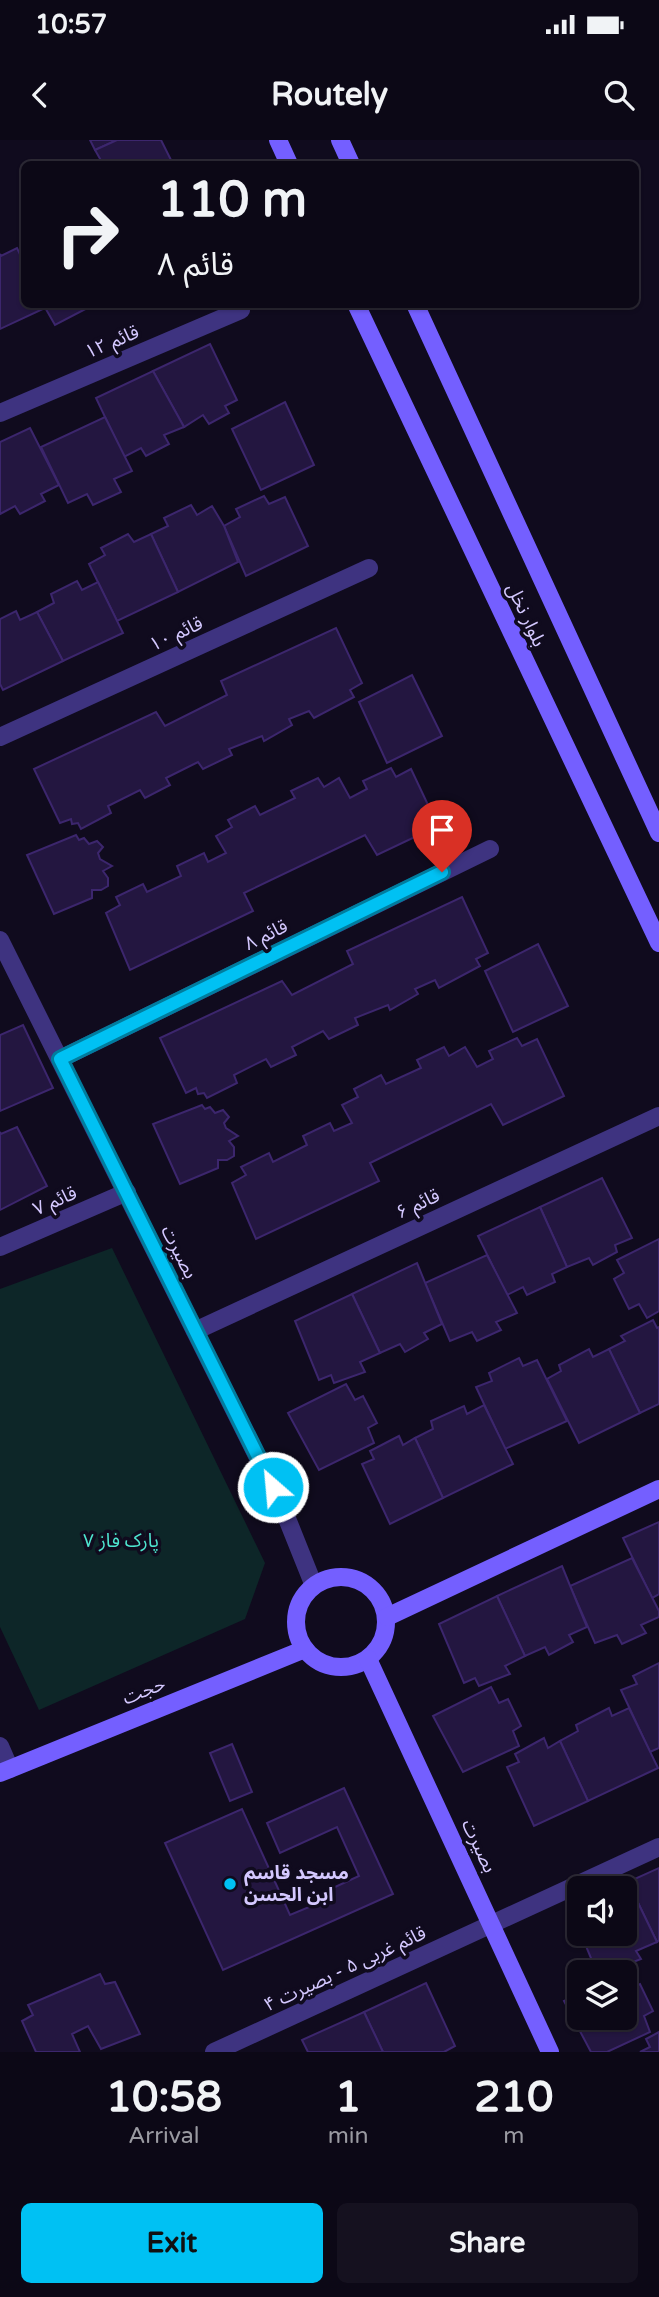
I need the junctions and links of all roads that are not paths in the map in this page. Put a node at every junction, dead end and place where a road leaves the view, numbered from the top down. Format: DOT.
graph roads {
  1 [pos="278,140"];
  2 [pos="340,140"];
  3 [pos="288,161"];
  4 [pos="350,161"];
  5 [pos="358,308"];
  6 [pos="417,308"];
  7 [pos="240,310"];
  8 [pos="0,413"];
  9 [pos="369,568"];
  10 [pos="0,737"];
  11 [pos="659,833"];
  12 [pos="490,849"];
  13 [pos="0,940"];
  14 [pos="659,943"];
  15 [pos="60,1059"];
  16 [pos="659,1116"];
  17 [pos="127,1192"];
  18 [pos="0,1247"];
  19 [pos="195,1331"];
  20 [pos="659,1489"];
  21 [pos="314,1586"];
  22 [pos="387,1618"];
  23 [pos="305,1649"];
  24 [pos="368,1659"];
  25 [pos="0,1746"];
  26 [pos="5,1771"];
  27 [pos="659,1847"];
  28 [pos="492,1924"];
  29 [pos="214,2052"];
  30 [pos="550,2052"];
  1 -- 3 [label="street"];
  2 -- 4 [label="street"];
  5 -- 14 [label="street, بلوار نخل"];
  6 -- 11 [label="street, بلوار نخل"];
  7 -- 8 [label="street, قائم ۱۲"];
  9 -- 10 [label="street, قائم ۱۰"];
  12 -- 15 [label="street, قائم ۸"];
  13 -- 15 [label="street, بصیرت"];
  15 -- 17 [label="street, بصیرت"];
  16 -- 19 [label="street, قائم ۶"];
  17 -- 18 [label="street, قائم ۷"];
  17 -- 19 [label="street, بصیرت"];
  19 -- 21 [label="street, بصیرت"];
  20 -- 22 [label="street"];
  21 -- 22 [label="street"];
  21 -- 23 [label="street"];
  22 -- 24 [label="street"];
  23 -- 24 [label="street"];
  23 -- 26 [label="street, حجت"];
  24 -- 28 [label="street, بصیرت"];
  25 -- 26 [label="street"];
  27 -- 28 [label="street, قائم غربی ۵ - بصیرت ۴"];
  28 -- 29 [label="street, قائم غربی ۵ - بصیرت ۴"];
  28 -- 30 [label="street, بصیرت"];
}
